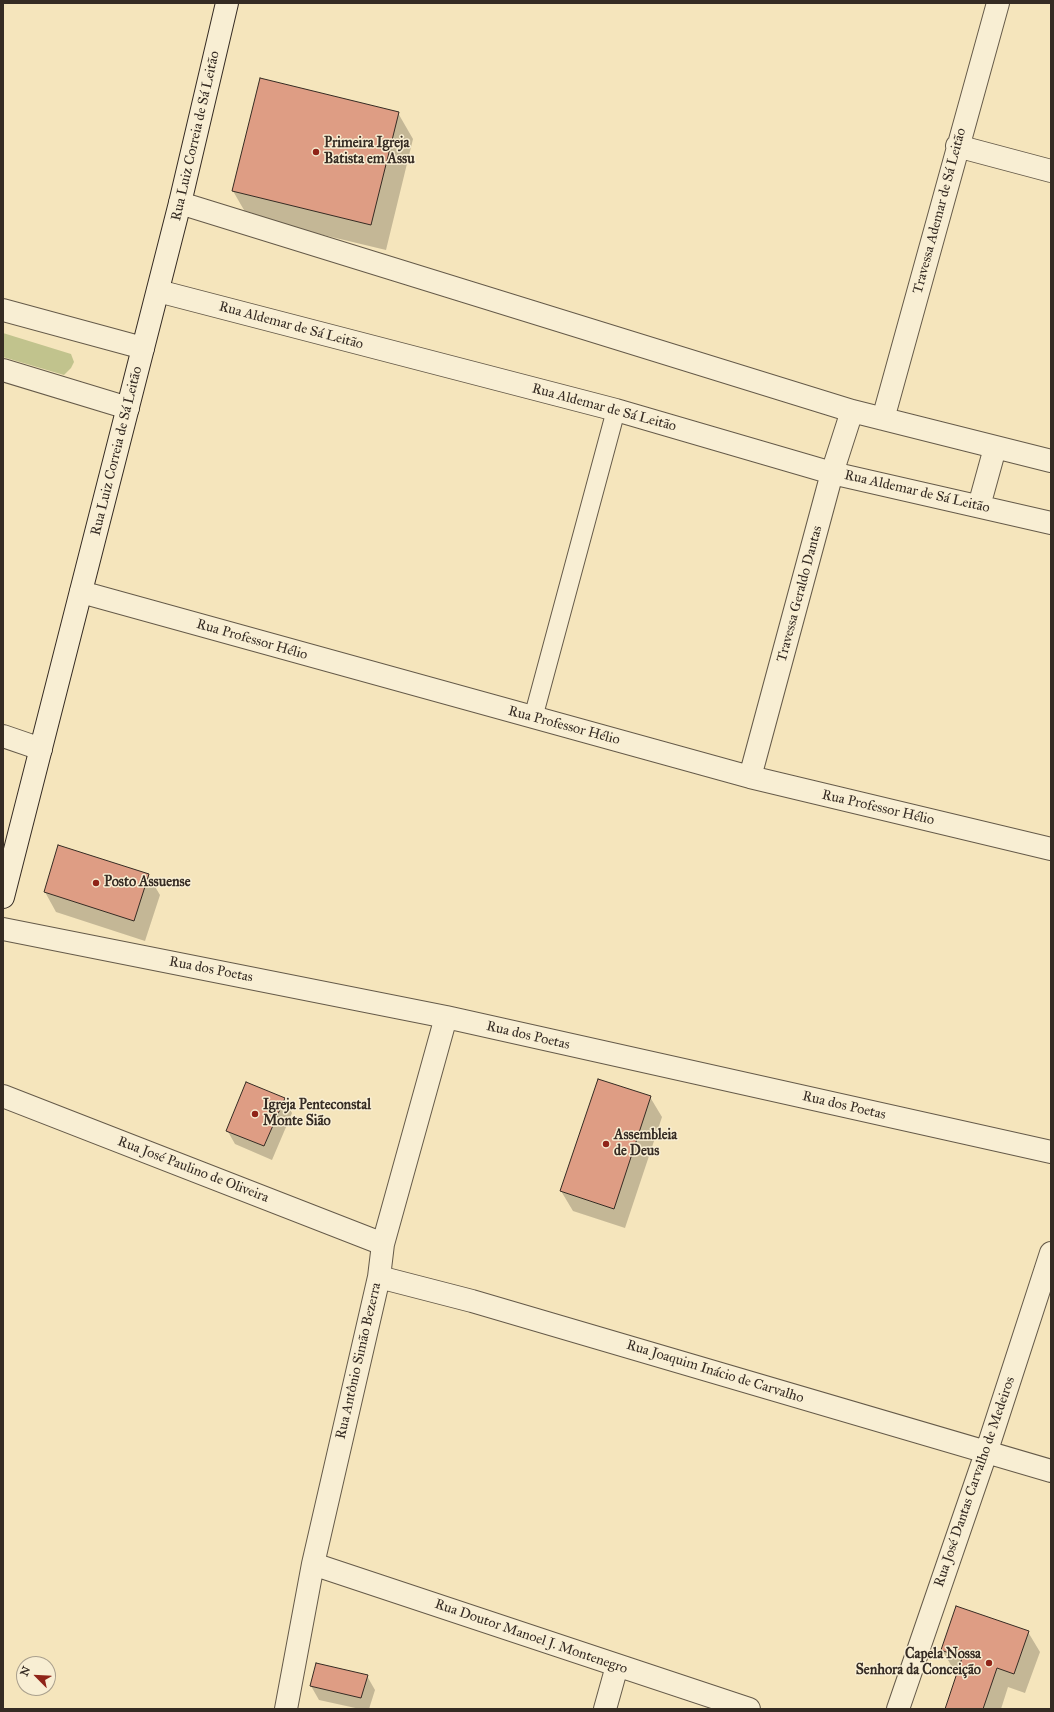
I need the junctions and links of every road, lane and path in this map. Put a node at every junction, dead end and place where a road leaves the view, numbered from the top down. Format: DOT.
graph roads {
  1 [pos="227,3"];
  2 [pos="998,3"];
  3 [pos="957,146"];
  4 [pos="1051,171"];
  5 [pos="180,203"];
  6 [pos="158,291"];
  7 [pos="3,310"];
  8 [pos="143,348"];
  9 [pos="3,370"];
  10 [pos="128,408"];
  11 [pos="616,410"];
  12 [pos="852,411"];
  13 [pos="883,419"];
  14 [pos="995,448"];
  15 [pos="1051,461"];
  16 [pos="832,473"];
  17 [pos="979,506"];
  18 [pos="1051,523"];
  19 [pos="81,592"];
  20 [pos="533,718"];
  21 [pos="3,736"];
  22 [pos="41,749"];
  23 [pos="750,777"];
  24 [pos="1051,849"];
  25 [pos="3,897"];
  26 [pos="3,929"];
  27 [pos="446,1017"];
  28 [pos="3,1096"];
  29 [pos="1051,1152"];
  30 [pos="383,1244"];
  31 [pos="1051,1253"];
  32 [pos="379,1277"];
  33 [pos="986,1453"];
  34 [pos="1051,1471"];
  35 [pos="313,1564"];
  36 [pos="618,1666"];
  37 [pos="286,1709"];
  38 [pos="605,1709"];
  39 [pos="750,1709"];
  40 [pos="898,1709"];
  1 -- 5 [label="street, Rua Luiz Correia de Sá Leitão"];
  2 -- 3 [label="street, Travessa Ademar de Sá Leitão"];
  3 -- 4 [label="street"];
  3 -- 13 [label="street, Travessa Ademar de Sá Leitão"];
  5 -- 6 [label="street, Rua Luiz Correia de Sá Leitão"];
  5 -- 12 [label="street"];
  6 -- 8 [label="street, Rua Luiz Correia de Sá Leitão"];
  6 -- 11 [label="street, Rua Aldemar de Sá Leitão"];
  7 -- 8 [label="street"];
  8 -- 10 [label="street, Rua Luiz Correia de Sá Leitão"];
  9 -- 10 [label="street"];
  10 -- 19 [label="street, Rua Luiz Correia de Sá Leitão"];
  11 -- 16 [label="street, Rua Aldemar de Sá Leitão"];
  11 -- 20 [label="lane"];
  12 -- 13 [label="street"];
  12 -- 16 [label="street, Travessa Geraldo Dantas"];
  13 -- 14 [label="street"];
  14 -- 15 [label="street"];
  14 -- 17 [label="street"];
  16 -- 17 [label="street, Rua Aldemar de Sá Leitão"];
  16 -- 23 [label="street, Travessa Geraldo Dantas"];
  17 -- 18 [label="street, Rua Aldemar de Sá Leitão"];
  19 -- 20 [label="street, Rua Professor Hélio"];
  19 -- 22 [label="street, Rua Luiz Correia de Sá Leitão"];
  20 -- 23 [label="street, Rua Professor Hélio"];
  21 -- 22 [label="street"];
  22 -- 25 [label="street, Rua Luiz Correia de Sá Leitão"];
  23 -- 24 [label="street, Rua Professor Hélio"];
  26 -- 27 [label="street, Rua dos Poetas"];
  27 -- 29 [label="street, Rua dos Poetas"];
  27 -- 30 [label="street, Rua Antônio Simão Bezerra"];
  28 -- 30 [label="street, Rua José Paulino de Oliveira"];
  30 -- 32 [label="street, Rua Antônio Simão Bezerra"];
  31 -- 33 [label="street, Rua José Dantas Carvalho de Medeiros"];
  32 -- 33 [label="street, Rua Joaquim Inácio de Carvalho"];
  32 -- 35 [label="street, Rua Antônio Simão Bezerra"];
  33 -- 34 [label="street, Rua Joaquim Inácio de Carvalho"];
  33 -- 40 [label="street, Rua José Dantas Carvalho de Medeiros"];
  35 -- 36 [label="street, Rua Doutor Manoel J. Montenegro"];
  35 -- 37 [label="street, Rua Antônio Simão Bezerra"];
  36 -- 38 [label="street"];
  36 -- 39 [label="street, Rua Doutor Manoel J. Montenegro"];
}
